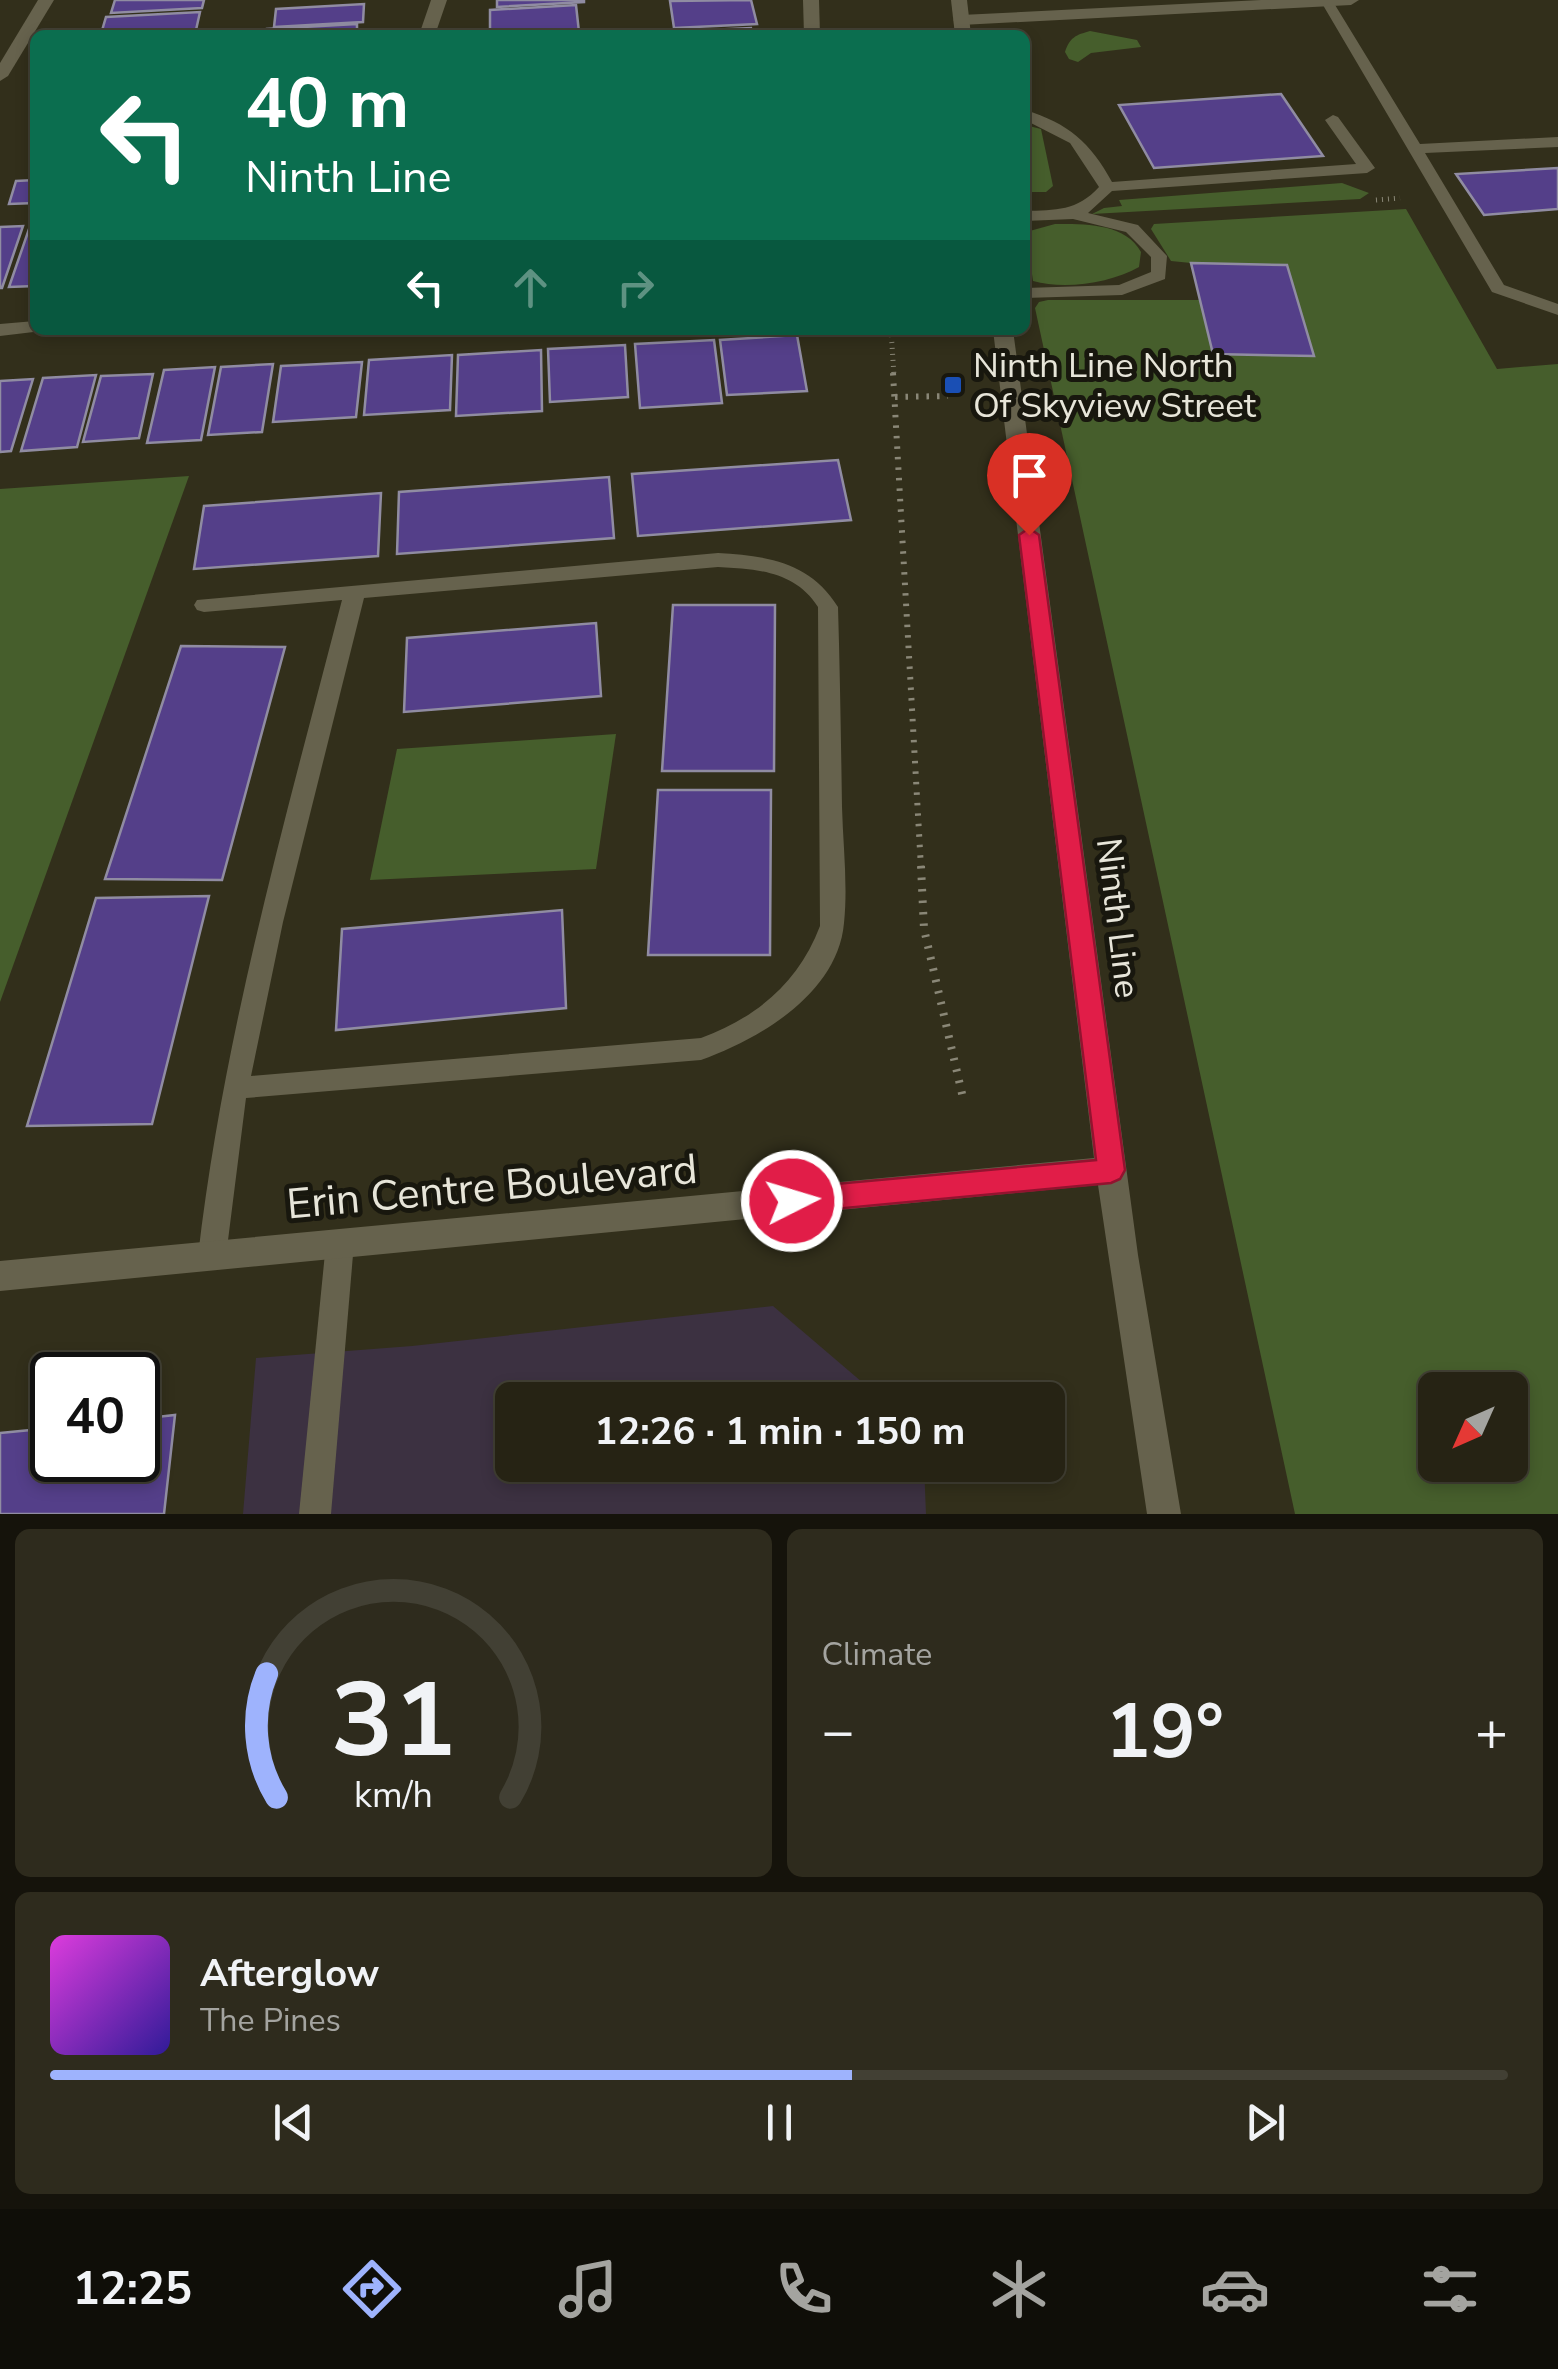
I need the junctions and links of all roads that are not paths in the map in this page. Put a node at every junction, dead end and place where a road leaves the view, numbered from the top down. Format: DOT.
graph roads {
  1 [pos="46,0"];
  2 [pos="438,0"];
  3 [pos="810,0"];
  4 [pos="959,0"];
  5 [pos="1351,0"];
  6 [pos="1326,1"];
  7 [pos="1158,5"];
  8 [pos="962,27"];
  9 [pos="429,30"];
  10 [pos="812,30"];
  11 [pos="0,76"];
  12 [pos="1030,116"];
  13 [pos="1332,120"];
  14 [pos="1558,142"];
  15 [pos="1416,149"];
  16 [pos="1106,187"];
  17 [pos="1073,214"];
  18 [pos="1030,216"];
  19 [pos="1030,293"];
  20 [pos="1558,310"];
  21 [pos="30,327"];
  22 [pos="0,330"];
  23 [pos="1005,335"];
  24 [pos="355,592"];
  25 [pos="204,604"];
  26 [pos="236,1088"];
  27 [pos="1111,1170"];
  28 [pos="340,1243"];
  29 [pos="212,1256"];
  30 [pos="0,1276"];
  31 [pos="316,1514"];
  32 [pos="1164,1514"];
  1 -- 11 [label="street"];
  2 -- 9 [label="street"];
  3 -- 10 [label="street"];
  4 -- 8 [label="street"];
  5 -- 6 [label="street"];
  6 -- 7 [label="street"];
  6 -- 15 [label="lane"];
  7 -- 8 [label="street"];
  12 -- 16 [label="lane"];
  13 -- 16 [label="lane"];
  14 -- 15 [label="lane"];
  15 -- 20 [label="lane"];
  16 -- 17 [label="lane"];
  17 -- 18 [label="lane"];
  17 -- 19 [label="lane"];
  21 -- 22 [label="street"];
  23 -- 27 [label="street, Ninth Line"];
  24 -- 25 [label="lane"];
  24 -- 26 [label="lane"];
  24 -- 26 [label="lane"];
  26 -- 29 [label="lane"];
  27 -- 28 [label="street, Erin Centre Boulevard"];
  27 -- 32 [label="street, Ninth Line"];
  28 -- 29 [label="street, Erin Centre Boulevard"];
  28 -- 31 [label="lane"];
  29 -- 30 [label="street, Erin Centre Boulevard"];
}
